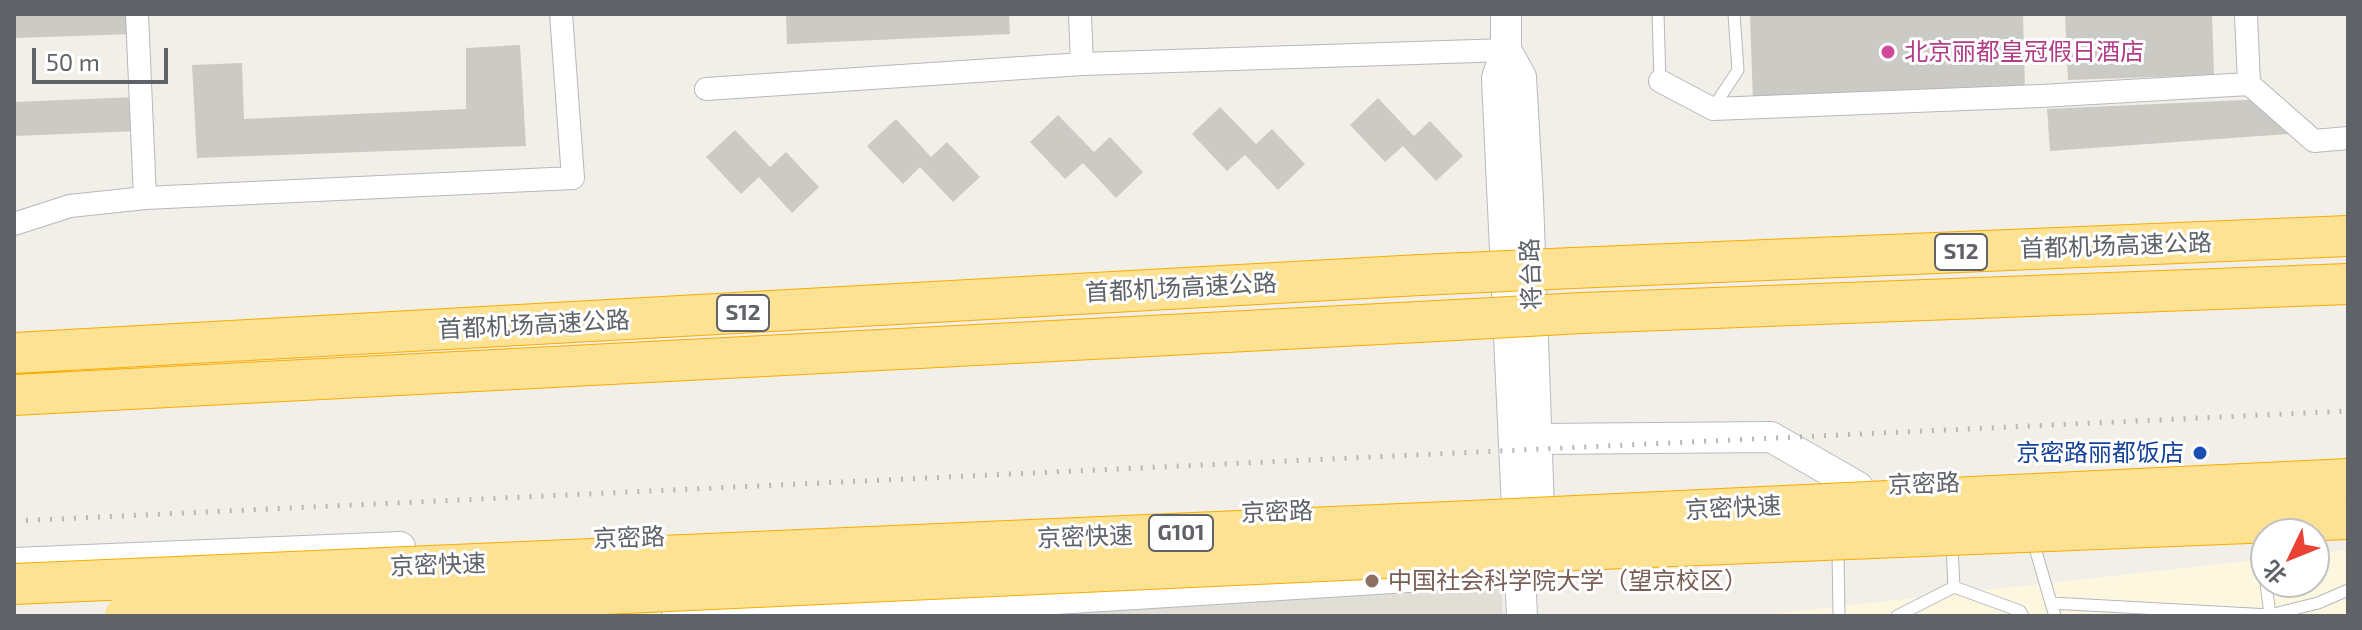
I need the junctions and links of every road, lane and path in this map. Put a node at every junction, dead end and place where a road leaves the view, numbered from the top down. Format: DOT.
graph roads {
  1 [pos="137,14"];
  2 [pos="561,14"];
  3 [pos="1080,14"];
  4 [pos="1506,14"];
  5 [pos="1658,14"];
  6 [pos="1734,14"];
  7 [pos="2246,14"];
  8 [pos="1506,50"];
  9 [pos="1082,64"];
  10 [pos="1660,81"];
  11 [pos="2249,84"];
  12 [pos="706,89"];
  13 [pos="1713,109"];
  14 [pos="2348,138"];
  15 [pos="145,198"];
  16 [pos="14,224"];
  17 [pos="2348,236"];
  18 [pos="2348,284"];
  19 [pos="14,353"];
  20 [pos="14,395"];
  21 [pos="1538,439"];
  22 [pos="2348,470"];
  23 [pos="2348,479"];
  24 [pos="1858,487"];
  25 [pos="1529,502"];
  26 [pos="2348,521"];
  27 [pos="2250,528"];
  28 [pos="2033,541"];
  29 [pos="1952,545"];
  30 [pos="1838,552"];
  31 [pos="14,563"];
  32 [pos="1531,570"];
  33 [pos="14,584"];
  34 [pos="1954,587"];
  35 [pos="2348,590"];
  36 [pos="2051,603"];
  37 [pos="2270,615"];
  38 [pos="125,616"];
  39 [pos="677,616"];
  40 [pos="1522,616"];
  41 [pos="1542,616"];
  42 [pos="1839,616"];
  43 [pos="1897,616"];
  44 [pos="2023,616"];
  45 [pos="2055,616"];
  1 -- 15 [label="street"];
  2 -- 15 [label="street"];
  3 -- 9 [label="street"];
  4 -- 8 [label="main road, 将台路"];
  5 -- 10 [label="lane"];
  6 -- 13 [label="lane"];
  7 -- 11 [label="street"];
  8 -- 9 [label="street"];
  8 -- 21 [label="main road, 将台路"];
  8 -- 25 [label="main road, 将台路"];
  9 -- 12 [label="street"];
  10 -- 13 [label="street"];
  11 -- 13 [label="street"];
  11 -- 14 [label="street"];
  15 -- 16 [label="street"];
  17 -- 19 [label="highway, 首都机场高速公路 / S12, bridge"];
  18 -- 20 [label="highway, 首都机场高速公路 / S12, bridge"];
  21 -- 24 [label="main road"];
  21 -- 25 [label="main road, 将台路"];
  22 -- 24 [label="main road, 京密路 / G101"];
  23 -- 33 [label="highway, 京密快速 / G101, bridge"];
  24 -- 25 [label="main road, 京密路 / G101"];
  25 -- 31 [label="main road, 京密路 / G101"];
  25 -- 32 [label="main road"];
  26 -- 38 [label="highway, 京密快速 / G101, bridge"];
  27 -- 28 [label="main road, G101"];
  28 -- 29 [label="main road, G101"];
  28 -- 36 [label="lane"];
  29 -- 30 [label="main road, G101"];
  29 -- 34 [label="lane"];
  30 -- 32 [label="main road, G101"];
  30 -- 42 [label="lane"];
  32 -- 39 [label="main road, G101"];
  32 -- 40 [label="main road"];
  32 -- 41 [label="main road"];
  34 -- 43 [label="lane"];
  34 -- 44 [label="lane"];
  35 -- 37 [label="lane"];
  36 -- 37 [label="lane"];
  36 -- 45 [label="lane"];
}
